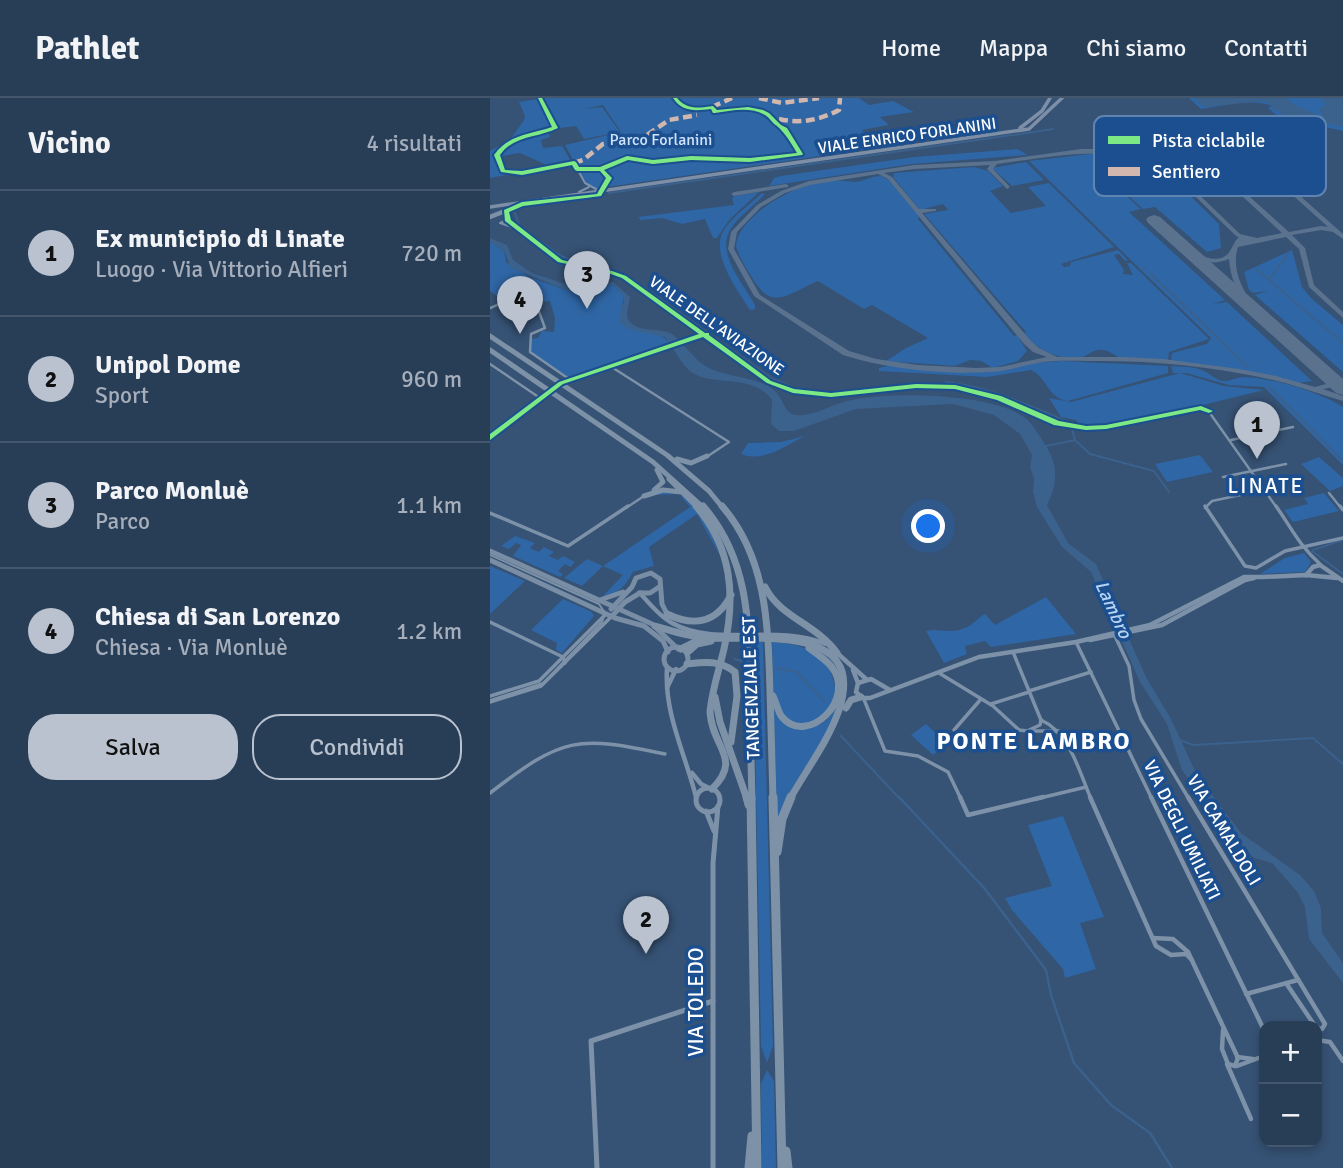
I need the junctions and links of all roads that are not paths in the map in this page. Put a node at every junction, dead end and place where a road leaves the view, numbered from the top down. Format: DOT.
graph roads {
  1 [pos="540,98"];
  2 [pos="1049,98"];
  3 [pos="1062,98"];
  4 [pos="1038,118"];
  5 [pos="589,187"];
  6 [pos="596,189"];
  7 [pos="579,192"];
  8 [pos="531,201"];
  9 [pos="490,206"];
  10 [pos="491,217"];
  11 [pos="516,229"];
  12 [pos="490,308"];
  13 [pos="703,335"];
  14 [pos="490,337"];
  15 [pos="490,350"];
  16 [pos="490,363"];
  17 [pos="610,366"];
  18 [pos="570,380"];
  19 [pos="540,398"];
  20 [pos="594,421"];
  21 [pos="1293,427"];
  22 [pos="490,438"];
  23 [pos="1231,440"];
  24 [pos="647,441"];
  25 [pos="707,456"];
  26 [pos="1286,464"];
  27 [pos="657,470"];
  28 [pos="1251,471"];
  29 [pos="1223,477"];
  30 [pos="1264,490"];
  31 [pos="685,493"];
  32 [pos="1329,493"];
  33 [pos="645,496"];
  34 [pos="720,501"];
  35 [pos="1343,510"];
  36 [pos="490,513"];
  37 [pos="1343,538"];
  38 [pos="1300,546"];
  39 [pos="490,551"];
  40 [pos="1311,556"];
  41 [pos="490,560"];
  42 [pos="756,565"];
  43 [pos="1325,567"];
  44 [pos="1312,568"];
  45 [pos="1306,575"];
  46 [pos="1317,576"];
  47 [pos="1324,577"];
  48 [pos="1337,578"];
  49 [pos="1343,581"];
  50 [pos="633,585"];
  51 [pos="659,586"];
  52 [pos="733,592"];
  53 [pos="640,593"];
  54 [pos="599,600"];
  55 [pos="616,608"];
  56 [pos="667,614"];
  57 [pos="609,615"];
  58 [pos="490,622"];
  59 [pos="655,626"];
  60 [pos="689,629"];
  61 [pos="1115,635"];
  62 [pos="708,638"];
  63 [pos="1076,642"];
  64 [pos="682,650"];
  65 [pos="668,652"];
  66 [pos="1013,652"];
  67 [pos="837,653"];
  68 [pos="563,657"];
  69 [pos="565,663"];
  70 [pos="687,664"];
  71 [pos="667,668"];
  72 [pos="676,670"];
  73 [pos="853,670"];
  74 [pos="769,671"];
  75 [pos="1091,672"];
  76 [pos="938,673"];
  77 [pos="866,679"];
  78 [pos="858,683"];
  79 [pos="536,686"];
  80 [pos="880,686"];
  81 [pos="666,688"];
  82 [pos="893,690"];
  83 [pos="714,691"];
  84 [pos="1029,691"];
  85 [pos="878,694"];
  86 [pos="490,696"];
  87 [pos="862,697"];
  88 [pos="872,698"];
  89 [pos="981,699"];
  90 [pos="490,702"];
  91 [pos="991,704"];
  92 [pos="868,705"];
  93 [pos="1041,720"];
  94 [pos="954,730"];
  95 [pos="1027,731"];
  96 [pos="1061,733"];
  97 [pos="731,747"];
  98 [pos="817,752"];
  99 [pos="665,754"];
  100 [pos="690,770"];
  101 [pos="1086,787"];
  102 [pos="711,789"];
  103 [pos="490,793"];
  104 [pos="696,797"];
  105 [pos="718,806"];
  106 [pos="706,811"];
  107 [pos="751,813"];
  108 [pos="715,836"];
  109 [pos="774,880"];
  110 [pos="1151,936"];
  111 [pos="1168,939"];
  112 [pos="1178,943"];
  113 [pos="1166,952"];
  114 [pos="1175,954"];
  115 [pos="1192,960"];
  116 [pos="1298,980"];
  117 [pos="1286,983"];
  118 [pos="1245,994"];
  119 [pos="713,1001"];
  120 [pos="1259,1021"];
  121 [pos="1313,1021"];
  122 [pos="1322,1026"];
  123 [pos="1223,1027"];
  124 [pos="1322,1041"];
  125 [pos="1237,1057"];
  126 [pos="1259,1057"];
  127 [pos="1259,1058"];
  128 [pos="1343,1061"];
  129 [pos="1226,1062"];
  130 [pos="1235,1066"];
  131 [pos="754,1107"];
  132 [pos="1251,1119"];
  133 [pos="783,1128"];
  134 [pos="597,1168"];
  135 [pos="713,1168"];
  136 [pos="749,1168"];
  137 [pos="757,1168"];
  138 [pos="782,1168"];
  139 [pos="788,1168"];
  1 -- 5 [label="street"];
  2 -- 4 [label="main road"];
  3 -- 4 [label="main road"];
  4 -- 6 [label="main road, VIALE ENRICO FORLANINI"];
  4 -- 8 [label="main road, VIALE ENRICO FORLANINI"];
  5 -- 6 [label="street"];
  5 -- 7 [label="street"];
  6 -- 7 [label="main road, VIALE ENRICO FORLANINI"];
  7 -- 9 [label="main road, VIALE ENRICO FORLANINI"];
  8 -- 9 [label="main road, VIALE ENRICO FORLANINI"];
  8 -- 10 [label="highway"];
  11 -- 11 [label="street, VIALE DELL'AVIAZIONE"];
  11 -- 13 [label="street, VIALE DELL'AVIAZIONE"];
  12 -- 18 [label="street"];
  13 -- 17 [label="street"];
  13 -- 23 [label="street, VIALE DELL'AVIAZIONE"];
  14 -- 24 [label="highway, TANGENZIALE EST"];
  15 -- 20 [label="highway, TANGENZIALE EST"];
  16 -- 19 [label="street"];
  17 -- 18 [label="street"];
  17 -- 25 [label="street"];
  18 -- 19 [label="street"];
  19 -- 22 [label="street"];
  20 -- 27 [label="highway"];
  20 -- 107 [label="highway, TANGENZIALE EST"];
  21 -- 23 [label="street"];
  23 -- 28 [label="street"];
  24 -- 25 [label="highway"];
  24 -- 34 [label="highway, TANGENZIALE EST"];
  25 -- 34 [label="highway"];
  26 -- 28 [label="street"];
  27 -- 31 [label="highway"];
  27 -- 33 [label="highway"];
  28 -- 29 [label="street"];
  28 -- 30 [label="street"];
  30 -- 38 [label="street"];
  30 -- 38 [label="street"];
  31 -- 33 [label="highway"];
  31 -- 52 [label="highway"];
  32 -- 35 [label="street"];
  33 -- 36 [label="street"];
  34 -- 42 [label="highway, TANGENZIALE EST"];
  37 -- 38 [label="street"];
  38 -- 40 [label="street"];
  39 -- 54 [label="main road"];
  40 -- 43 [label="street"];
  40 -- 44 [label="street"];
  41 -- 57 [label="main road"];
  42 -- 67 [label="highway"];
  42 -- 74 [label="highway, TANGENZIALE EST"];
  43 -- 44 [label="street"];
  43 -- 47 [label="street"];
  43 -- 48 [label="street"];
  44 -- 45 [label="street"];
  44 -- 46 [label="street"];
  45 -- 46 [label="street"];
  45 -- 61 [label="street"];
  46 -- 47 [label="street"];
  47 -- 48 [label="street"];
  48 -- 49 [label="street"];
  50 -- 51 [label="main road"];
  50 -- 53 [label="main road"];
  50 -- 54 [label="main road"];
  50 -- 55 [label="main road"];
  51 -- 53 [label="main road"];
  51 -- 56 [label="main road"];
  52 -- 56 [label="highway"];
  52 -- 83 [label="highway"];
  53 -- 55 [label="main road"];
  53 -- 60 [label="street"];
  54 -- 55 [label="main road"];
  55 -- 57 [label="main road"];
  55 -- 59 [label="main road"];
  56 -- 60 [label="street"];
  57 -- 65 [label="main road"];
  57 -- 68 [label="street"];
  57 -- 69 [label="street"];
  58 -- 68 [label="street"];
  59 -- 62 [label="highway"];
  59 -- 64 [label="main road"];
  60 -- 67 [label="street"];
  61 -- 63 [label="street"];
  61 -- 116 [label="street, VIA CAMALDOLI"];
  62 -- 64 [label="highway"];
  62 -- 98 [label="highway"];
  63 -- 66 [label="street"];
  63 -- 75 [label="street, VIA DEGLI UMILIATI"];
  64 -- 65 [label="main road"];
  64 -- 70 [label="main road"];
  64 -- 74 [label="highway"];
  65 -- 71 [label="main road"];
  66 -- 76 [label="street"];
  66 -- 84 [label="street"];
  67 -- 73 [label="street"];
  68 -- 69 [label="street"];
  68 -- 79 [label="street"];
  69 -- 79 [label="street"];
  70 -- 72 [label="main road"];
  70 -- 97 [label="highway"];
  71 -- 72 [label="main road"];
  71 -- 81 [label="street"];
  72 -- 81 [label="street"];
  73 -- 77 [label="street"];
  73 -- 78 [label="street"];
  74 -- 109 [label="highway, TANGENZIALE EST"];
  75 -- 84 [label="street"];
  75 -- 118 [label="street, VIA DEGLI UMILIATI"];
  76 -- 82 [label="street"];
  76 -- 89 [label="street"];
  77 -- 78 [label="street"];
  77 -- 80 [label="street"];
  78 -- 87 [label="street"];
  79 -- 86 [label="street"];
  79 -- 90 [label="street"];
  80 -- 82 [label="street"];
  80 -- 85 [label="street"];
  81 -- 100 [label="street"];
  82 -- 85 [label="street"];
  83 -- 97 [label="highway"];
  83 -- 102 [label="highway"];
  84 -- 91 [label="street"];
  84 -- 93 [label="street"];
  85 -- 88 [label="street"];
  87 -- 88 [label="street"];
  87 -- 92 [label="street"];
  87 -- 98 [label="highway"];
  88 -- 92 [label="street"];
  89 -- 91 [label="street"];
  89 -- 94 [label="street"];
  91 -- 95 [label="street"];
  92 -- 101 [label="street"];
  93 -- 95 [label="street"];
  93 -- 96 [label="street"];
  95 -- 96 [label="street"];
  96 -- 101 [label="street"];
  97 -- 107 [label="highway"];
  98 -- 109 [label="highway"];
  99 -- 103 [label="street"];
  100 -- 102 [label="street"];
  100 -- 104 [label="street"];
  101 -- 110 [label="street"];
  102 -- 104 [label="street"];
  102 -- 105 [label="street"];
  104 -- 106 [label="street"];
  105 -- 106 [label="street"];
  105 -- 108 [label="street, VIA TOLEDO"];
  106 -- 108 [label="street"];
  107 -- 131 [label="highway, TANGENZIALE EST"];
  108 -- 119 [label="street, VIA TOLEDO"];
  109 -- 133 [label="highway, TANGENZIALE EST"];
  110 -- 111 [label="street"];
  110 -- 113 [label="street"];
  111 -- 112 [label="street"];
  111 -- 113 [label="street"];
  112 -- 114 [label="street"];
  112 -- 115 [label="street"];
  113 -- 114 [label="street"];
  114 -- 115 [label="street"];
  115 -- 123 [label="street"];
  116 -- 117 [label="street"];
  116 -- 122 [label="street, VIA CAMALDOLI"];
  117 -- 118 [label="street"];
  117 -- 121 [label="street"];
  118 -- 120 [label="street, VIA DEGLI UMILIATI"];
  119 -- 134 [label="street"];
  119 -- 135 [label="street, VIA TOLEDO"];
  123 -- 125 [label="street"];
  123 -- 129 [label="street"];
  124 -- 128 [label="street"];
  125 -- 126 [label="street"];
  125 -- 129 [label="street"];
  125 -- 130 [label="street"];
  127 -- 130 [label="street"];
  129 -- 130 [label="street"];
  129 -- 132 [label="street"];
  131 -- 136 [label="highway"];
  131 -- 137 [label="highway, TANGENZIALE EST"];
  133 -- 138 [label="highway, TANGENZIALE EST"];
  133 -- 139 [label="highway"];
}
